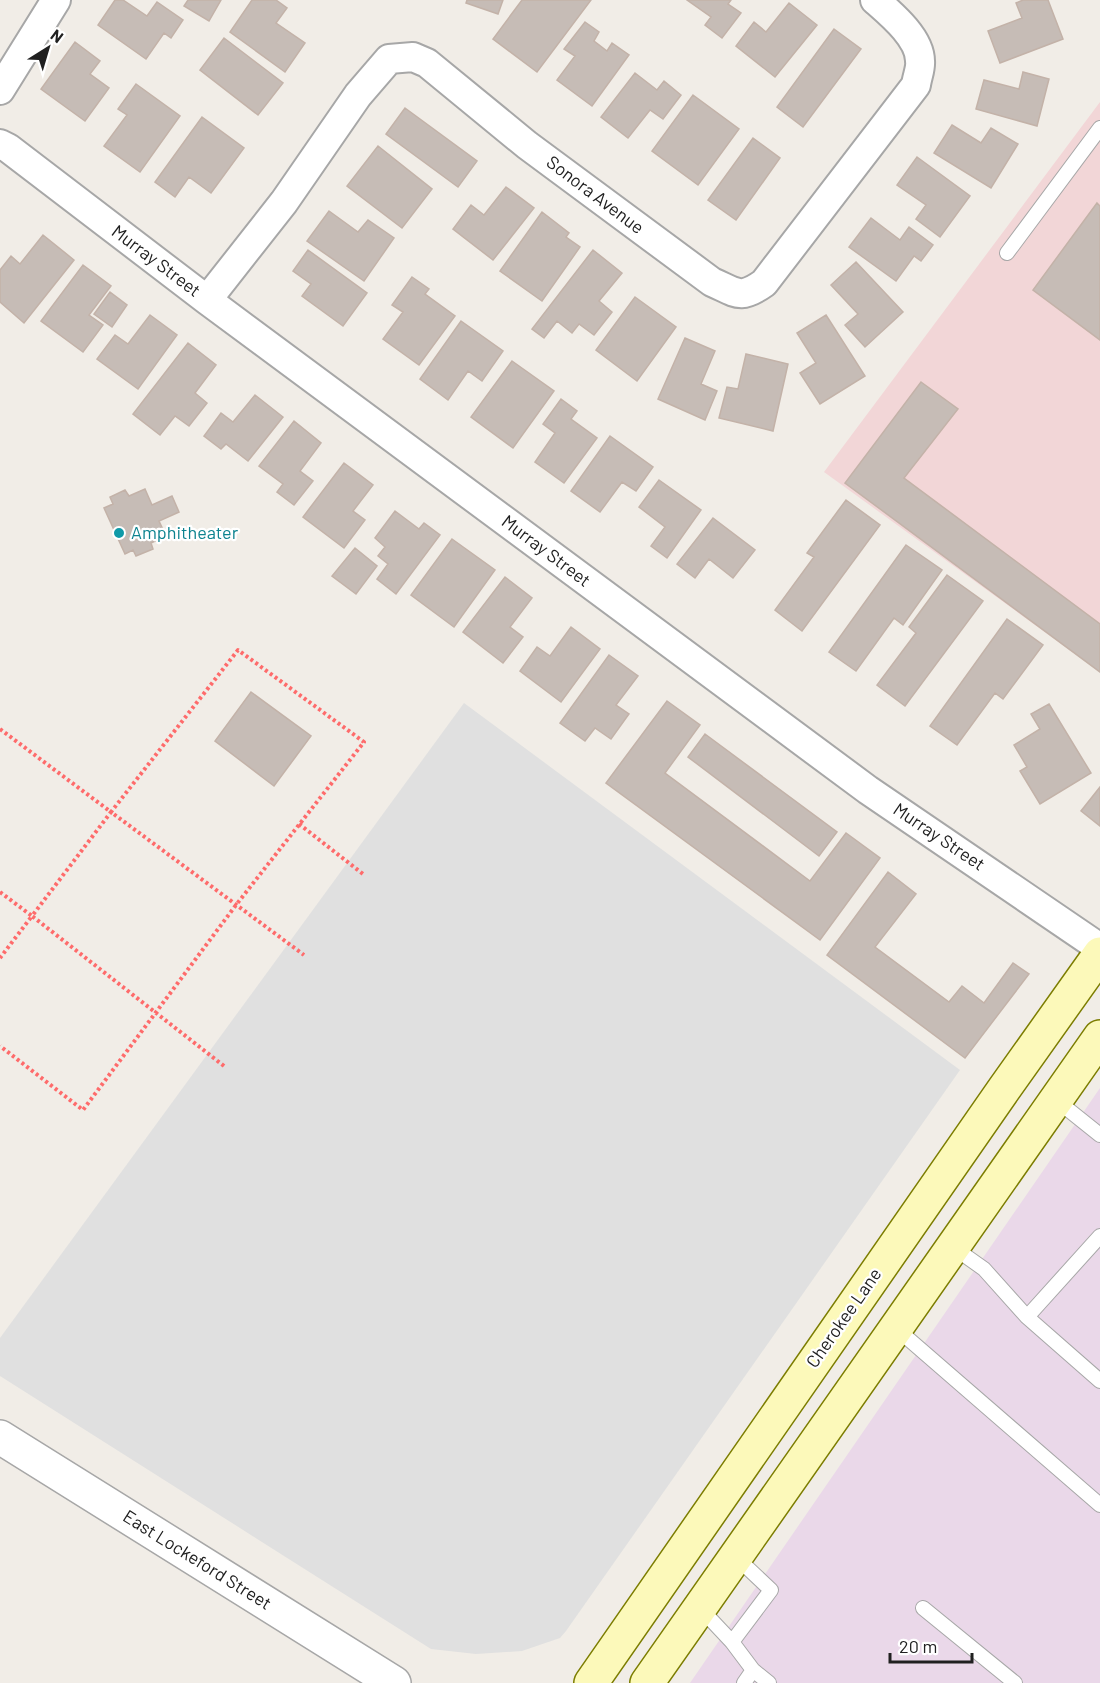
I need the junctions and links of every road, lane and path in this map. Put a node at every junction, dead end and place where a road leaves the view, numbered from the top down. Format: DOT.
graph roads {
  1 [pos="56,0"];
  2 [pos="875,0"];
  3 [pos="0,90"];
  4 [pos="1100,128"];
  5 [pos="0,144"];
  6 [pos="1007,253"];
  7 [pos="207,300"];
  8 [pos="0,729"];
  9 [pos="111,812"];
  10 [pos="299,824"];
  11 [pos="363,874"];
  12 [pos="0,892"];
  13 [pos="236,904"];
  14 [pos="32,915"];
  15 [pos="1100,948"];
  16 [pos="1100,954"];
  17 [pos="304,955"];
  18 [pos="0,958"];
  19 [pos="155,1012"];
  20 [pos="1100,1036"];
  21 [pos="0,1046"];
  22 [pos="224,1066"];
  23 [pos="1055,1099"];
  24 [pos="1100,1135"];
  25 [pos="1097,1240"];
  26 [pos="953,1248"];
  27 [pos="1027,1317"];
  28 [pos="897,1329"];
  29 [pos="1100,1382"];
  30 [pos="0,1437"];
  31 [pos="1100,1505"];
  32 [pos="736,1557"];
  33 [pos="700,1608"];
  34 [pos="923,1608"];
  35 [pos="732,1642"];
  36 [pos="753,1670"];
  37 [pos="394,1683"];
  38 [pos="591,1683"];
  39 [pos="647,1683"];
  40 [pos="744,1683"];
  41 [pos="769,1683"];
  42 [pos="1015,1683"];
  1 -- 3 [label="street"];
  2 -- 7 [label="street, Sonora Avenue"];
  4 -- 6 [label="lane"];
  5 -- 7 [label="street, Murray Street"];
  7 -- 15 [label="street, Murray Street"];
  8 -- 9 [label="path"];
  9 -- 10 [label="path"];
  9 -- 13 [label="path"];
  9 -- 14 [label="path"];
  10 -- 11 [label="path"];
  10 -- 13 [label="path"];
  12 -- 14 [label="path"];
  13 -- 17 [label="path"];
  13 -- 19 [label="path"];
  14 -- 18 [label="path"];
  14 -- 19 [label="path"];
  16 -- 38 [label="main road, Cherokee Lane"];
  19 -- 21 [label="path"];
  19 -- 22 [label="path"];
  20 -- 23 [label="main road"];
  23 -- 24 [label="lane"];
  23 -- 26 [label="main road"];
  25 -- 27 [label="lane"];
  26 -- 27 [label="lane"];
  26 -- 28 [label="main road"];
  27 -- 29 [label="lane"];
  28 -- 31 [label="lane"];
  28 -- 32 [label="main road"];
  30 -- 37 [label="street, East Lockeford Street"];
  32 -- 33 [label="main road"];
  32 -- 35 [label="lane"];
  33 -- 35 [label="lane"];
  33 -- 39 [label="main road"];
  34 -- 42 [label="lane"];
  35 -- 36 [label="lane"];
  36 -- 40 [label="lane"];
  36 -- 41 [label="lane"];
}
